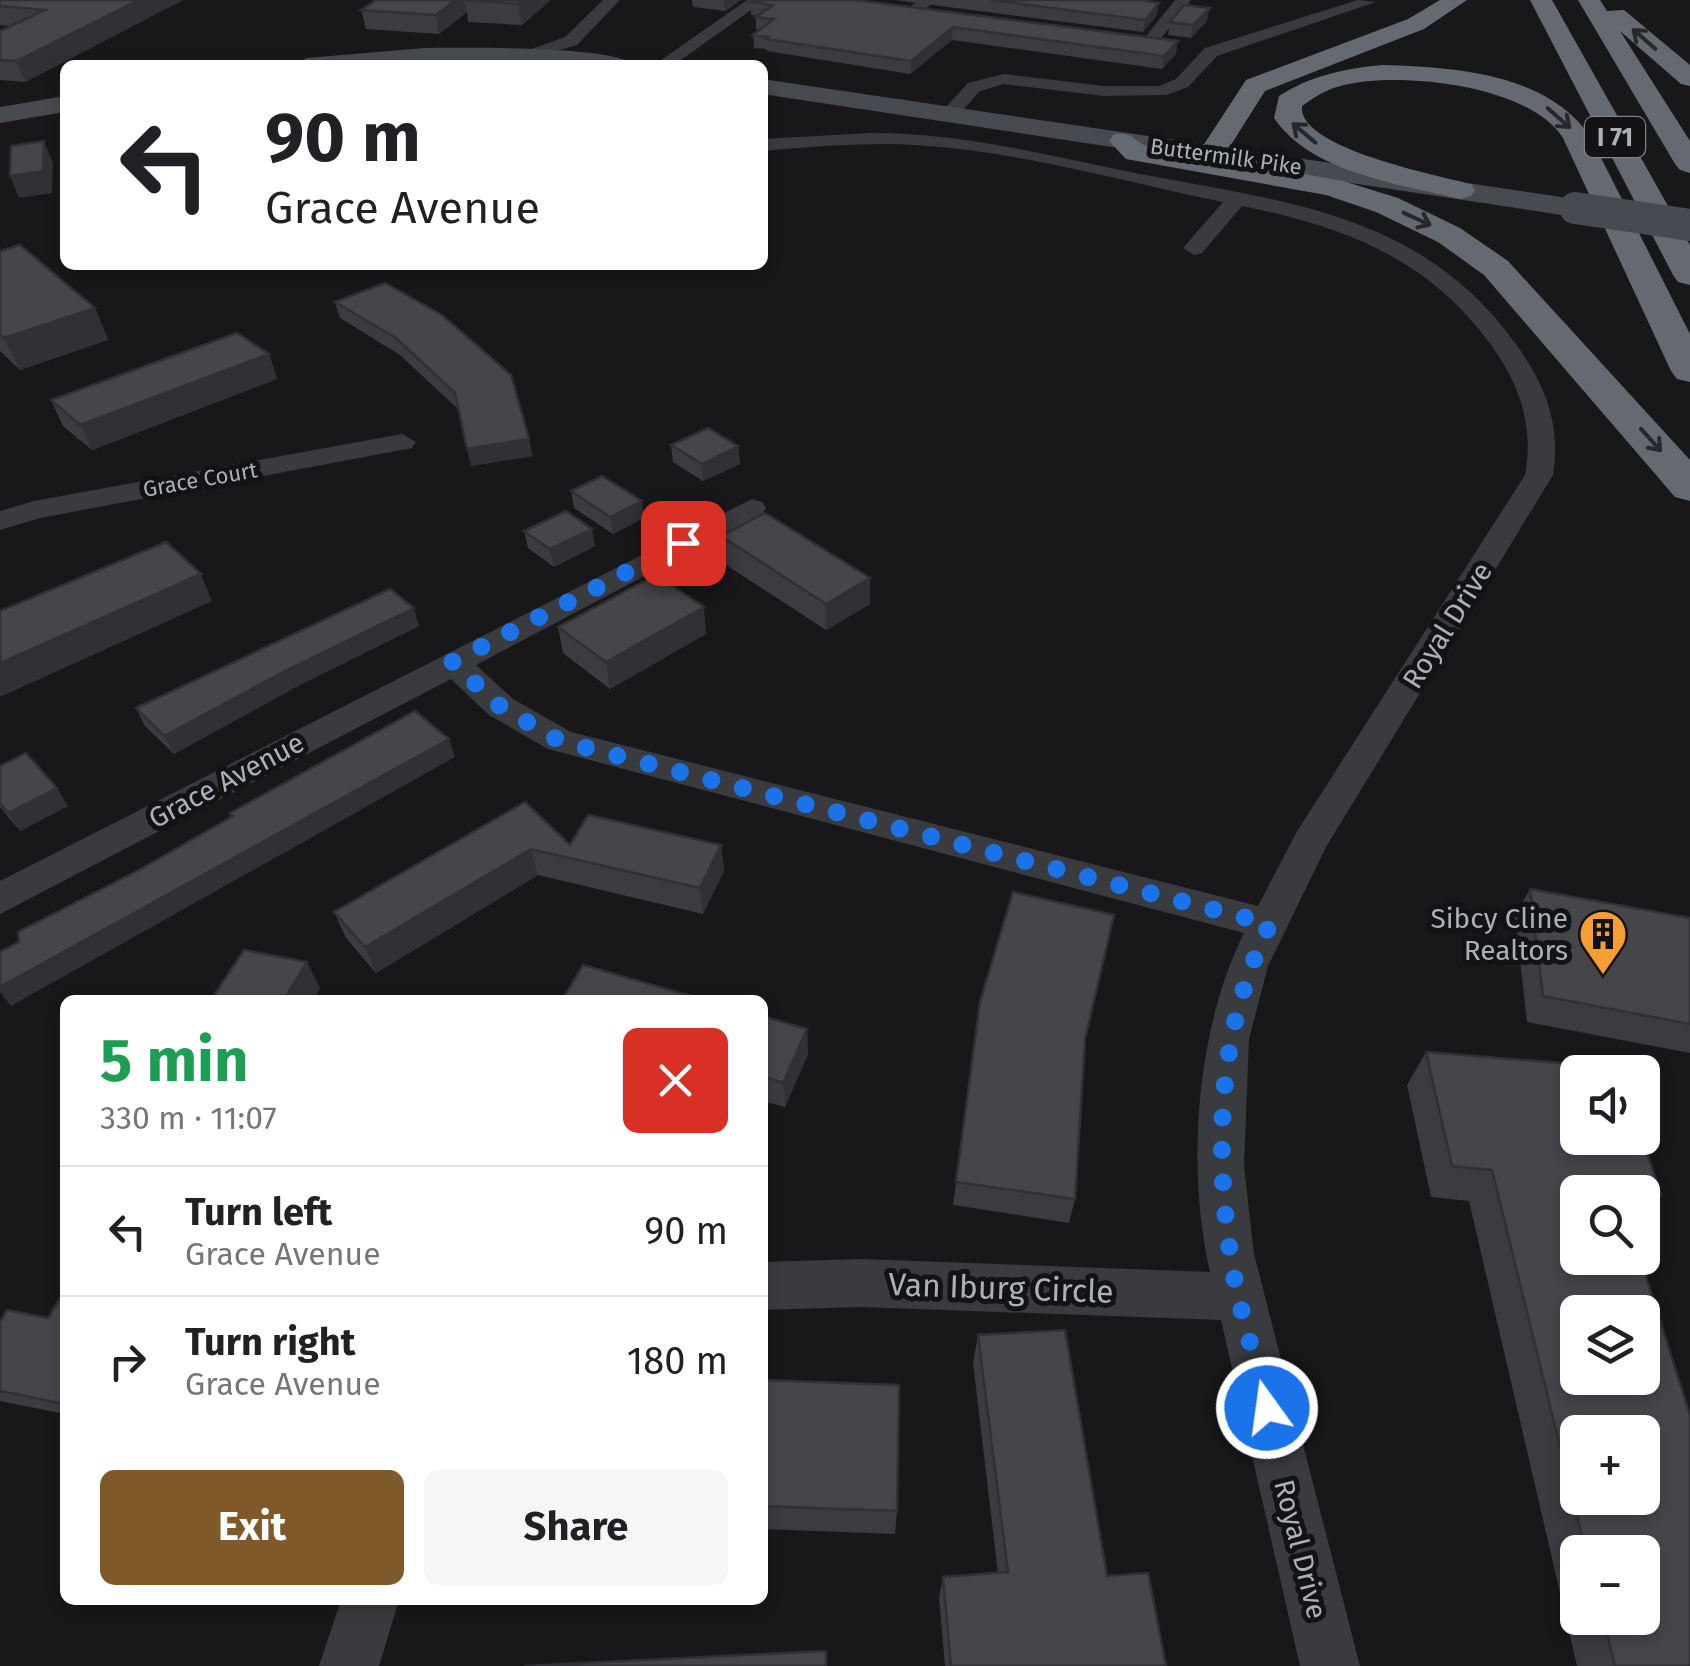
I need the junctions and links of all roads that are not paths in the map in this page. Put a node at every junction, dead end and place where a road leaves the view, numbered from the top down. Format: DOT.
graph roads {
  1 [pos="612,0"];
  2 [pos="628,0"];
  3 [pos="756,0"];
  4 [pos="1183,0"];
  5 [pos="1456,0"];
  6 [pos="1541,0"];
  7 [pos="1589,0"];
  8 [pos="1598,0"];
  9 [pos="1368,2"];
  10 [pos="1130,38"];
  11 [pos="1150,41"];
  12 [pos="1178,45"];
  13 [pos="521,56"];
  14 [pos="565,58"];
  15 [pos="365,60"];
  16 [pos="581,60"];
  17 [pos="670,60"];
  18 [pos="1690,78"];
  19 [pos="768,87"];
  20 [pos="60,105"];
  21 [pos="0,115"];
  22 [pos="948,115"];
  23 [pos="1123,141"];
  24 [pos="768,145"];
  25 [pos="1211,154"];
  26 [pos="1690,164"];
  27 [pos="1460,190"];
  28 [pos="1236,200"];
  29 [pos="1690,225"];
  30 [pos="1194,248"];
  31 [pos="1690,274"];
  32 [pos="1690,370"];
  33 [pos="402,442"];
  34 [pos="1690,488"];
  35 [pos="752,508"];
  36 [pos="0,521"];
  37 [pos="452,662"];
  38 [pos="0,899"];
  39 [pos="1270,924"];
  40 [pos="768,1286"];
  41 [pos="1240,1297"];
  42 [pos="368,1605"];
  43 [pos="349,1666"];
  44 [pos="1330,1666"];
  1 -- 13 [label="street"];
  2 -- 14 [label="street"];
  3 -- 17 [label="street"];
  4 -- 11 [label="street"];
  5 -- 25 [label="highway"];
  6 -- 31 [label="highway, I 71"];
  7 -- 26 [label="highway, I 71"];
  18 -- 8 [label="highway, one-way"];
  9 -- 22 [label="street"];
  10 -- 11 [label="street"];
  11 -- 12 [label="street"];
  13 -- 14 [label="main road"];
  13 -- 15 [label="main road"];
  14 -- 16 [label="main road"];
  19 -- 22 [label="main road, Buttermilk Pike"];
  20 -- 21 [label="main road"];
  22 -- 23 [label="main road, Buttermilk Pike"];
  23 -- 25 [label="main road, Buttermilk Pike"];
  23 -- 34 [label="highway, one-way"];
  24 -- 28 [label="street, Royal Drive"];
  25 -- 27 [label="main road, Buttermilk Pike"];
  27 -- 29 [label="main road, Buttermilk Pike, bridge"];
  27 -- 32 [label="highway, one-way"];
  28 -- 30 [label="street"];
  28 -- 39 [label="street, Royal Drive"];
  33 -- 36 [label="street, Grace Court"];
  35 -- 37 [label="street, Grace Avenue"];
  37 -- 38 [label="street, Grace Avenue"];
  37 -- 39 [label="street"];
  39 -- 41 [label="street, Royal Drive"];
  40 -- 41 [label="street, Van Iburg Circle"];
  41 -- 44 [label="street, Royal Drive"];
  42 -- 43 [label="street"];
}
